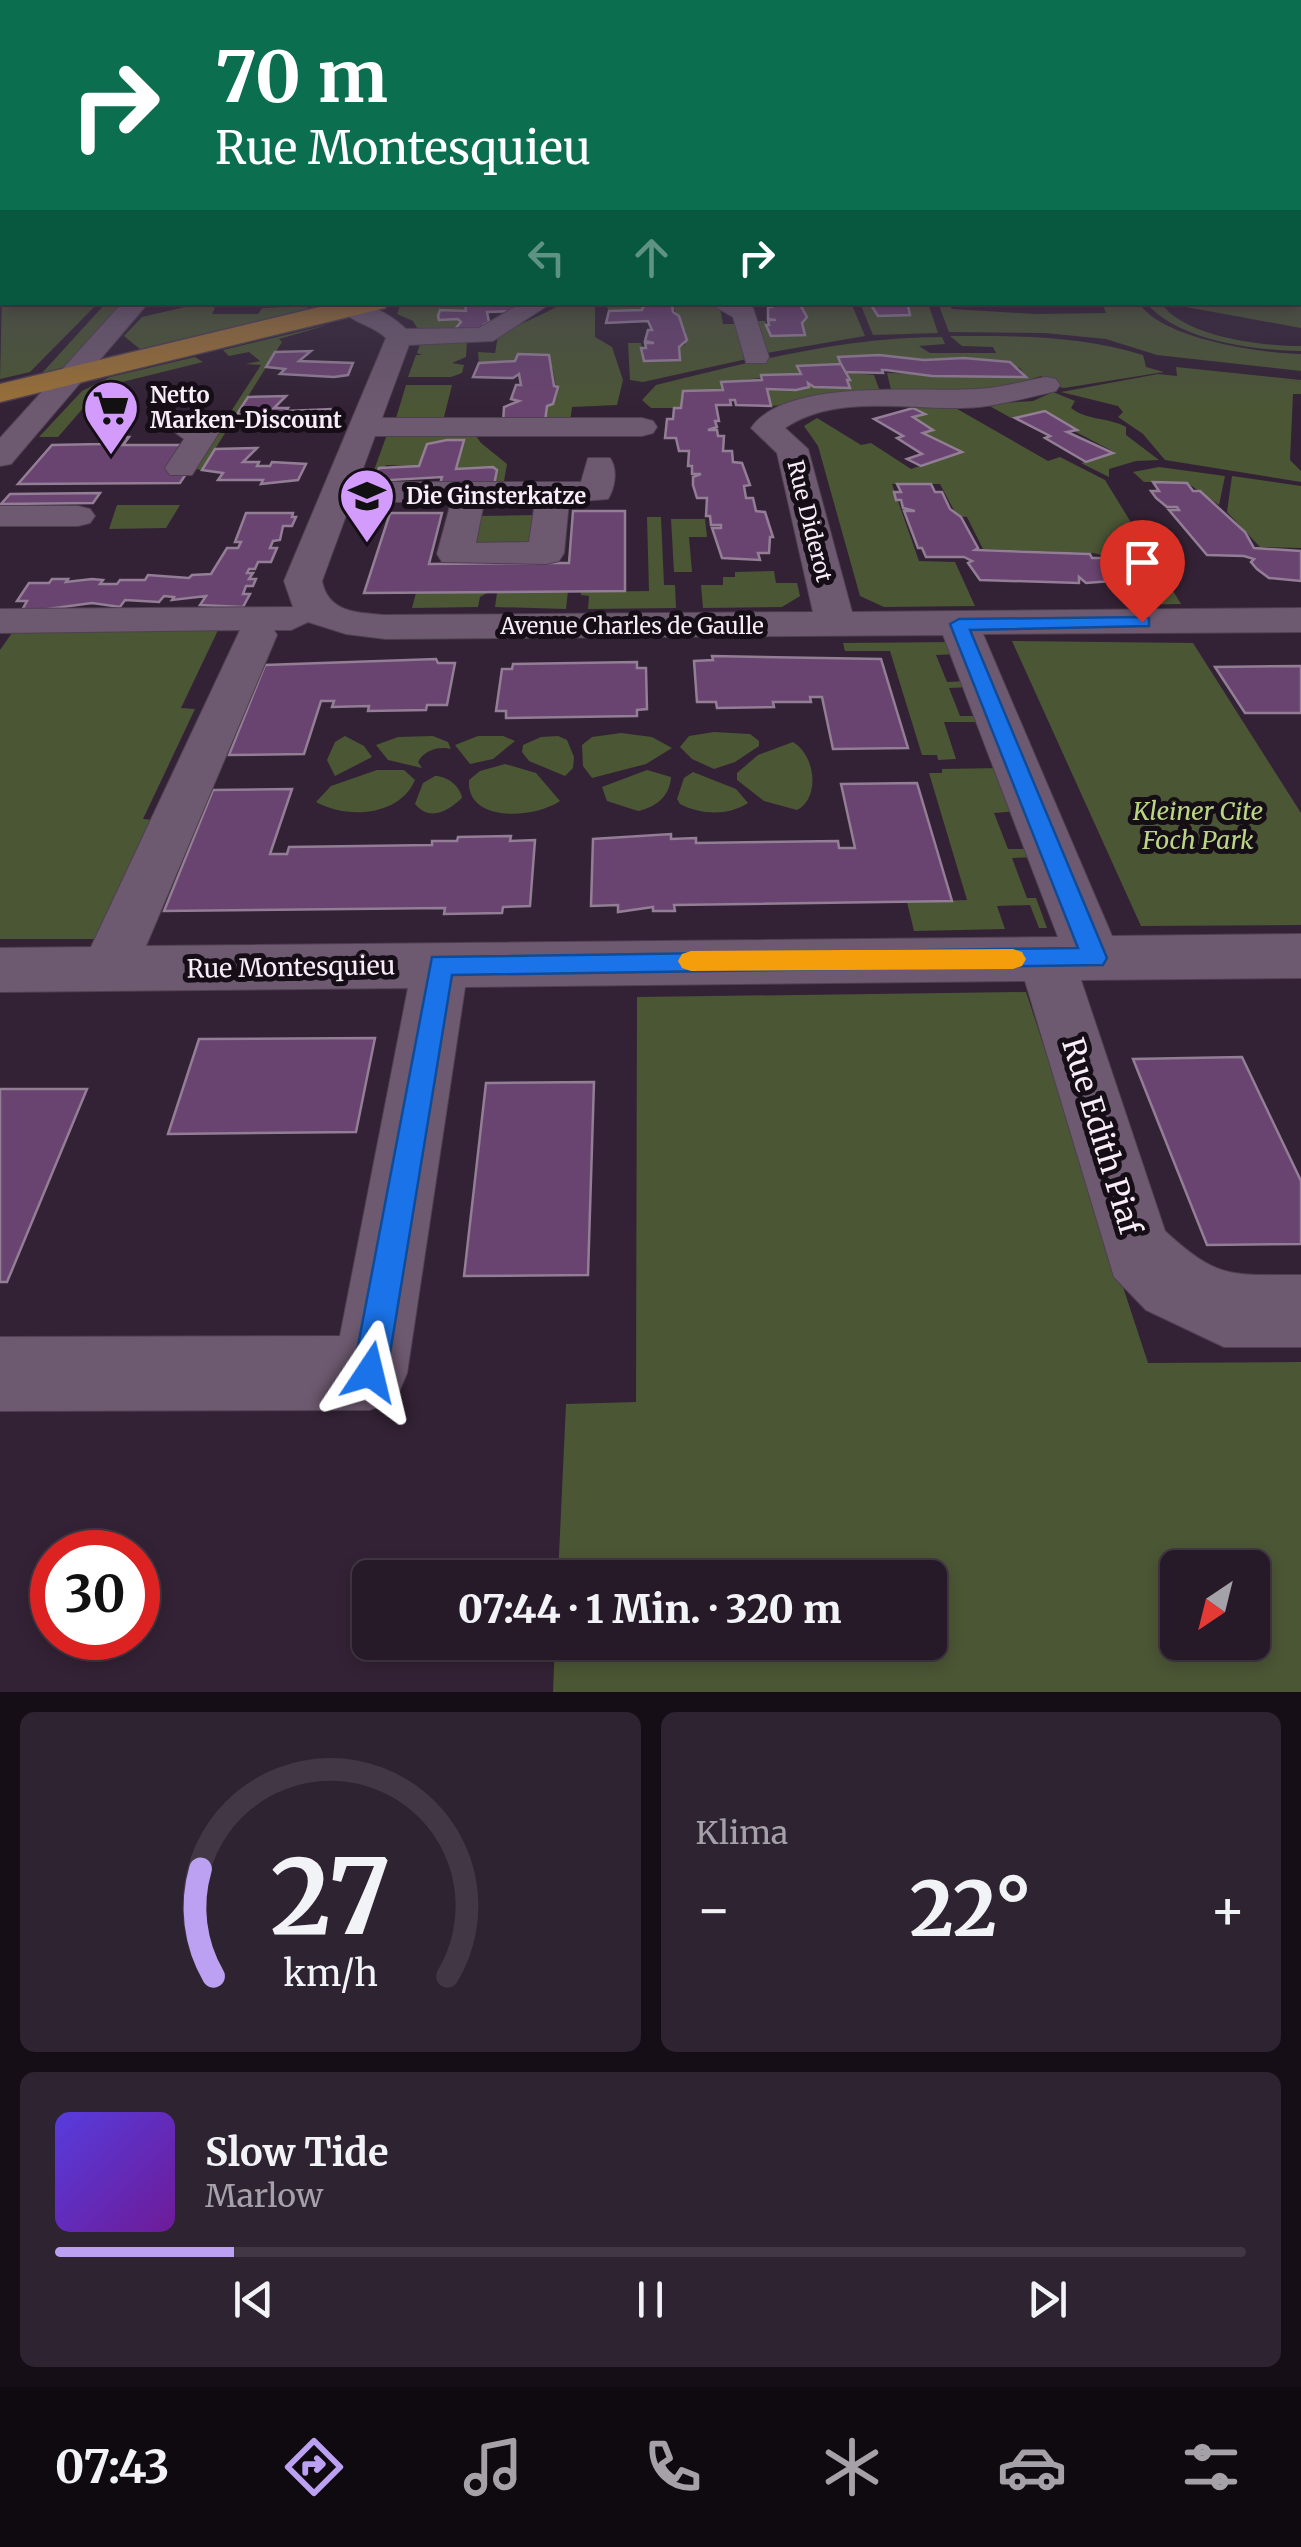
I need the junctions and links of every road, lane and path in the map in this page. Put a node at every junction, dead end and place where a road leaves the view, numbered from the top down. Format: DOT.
graph roads {
  1 [pos="134,305"];
  2 [pos="536,305"];
  3 [pos="726,305"];
  4 [pos="364,306"];
  5 [pos="399,336"];
  6 [pos="104,338"];
  7 [pos="756,357"];
  8 [pos="132,362"];
  9 [pos="70,376"];
  10 [pos="1046,386"];
  11 [pos="0,393"];
  12 [pos="364,427"];
  13 [pos="642,427"];
  14 [pos="188,431"];
  15 [pos="0,456"];
  16 [pos="599,465"];
  17 [pos="181,468"];
  18 [pos="545,483"];
  19 [pos="338,492"];
  20 [pos="470,492"];
  21 [pos="0,516"];
  22 [pos="78,516"];
  23 [pos="320,612"];
  24 [pos="1301,620"];
  25 [pos="0,621"];
  26 [pos="959,624"];
  27 [pos="836,625"];
  28 [pos="258,635"];
  29 [pos="202,699"];
  30 [pos="1301,956"];
  31 [pos="1070,958"];
  32 [pos="440,964"];
  33 [pos="0,970"];
  34 [pos="108,970"];
  35 [pos="1301,1312"];
  36 [pos="0,1374"];
  1 -- 6 [label="street"];
  2 -- 5 [label="street"];
  3 -- 7 [label="street"];
  4 -- 5 [label="street"];
  4 -- 8 [label="main road"];
  5 -- 12 [label="street"];
  6 -- 8 [label="street"];
  6 -- 9 [label="street"];
  8 -- 9 [label="main road"];
  9 -- 11 [label="main road"];
  9 -- 15 [label="street"];
  10 -- 27 [label="street, Rue Diderot"];
  12 -- 13 [label="street"];
  12 -- 19 [label="street"];
  14 -- 17 [label="street"];
  16 -- 18 [label="street"];
  18 -- 20 [label="street"];
  18 -- 20 [label="street"];
  19 -- 20 [label="street"];
  19 -- 23 [label="street"];
  21 -- 22 [label="street"];
  23 -- 25 [label="street"];
  23 -- 27 [label="street, Avenue Charles de Gaulle"];
  23 -- 28 [label="street"];
  24 -- 26 [label="street, Avenue Charles de Gaulle"];
  26 -- 27 [label="street, Avenue Charles de Gaulle"];
  26 -- 31 [label="street, Rue Edith Piaf"];
  28 -- 29 [label="street"];
  28 -- 34 [label="street"];
  30 -- 31 [label="street, Rue Montesquieu"];
  31 -- 32 [label="street, Rue Montesquieu"];
  31 -- 35 [label="street, Rue Edith Piaf"];
  32 -- 34 [label="street, Rue Montesquieu"];
  32 -- 36 [label="street"];
  33 -- 34 [label="street, Rue Montesquieu"];
}
